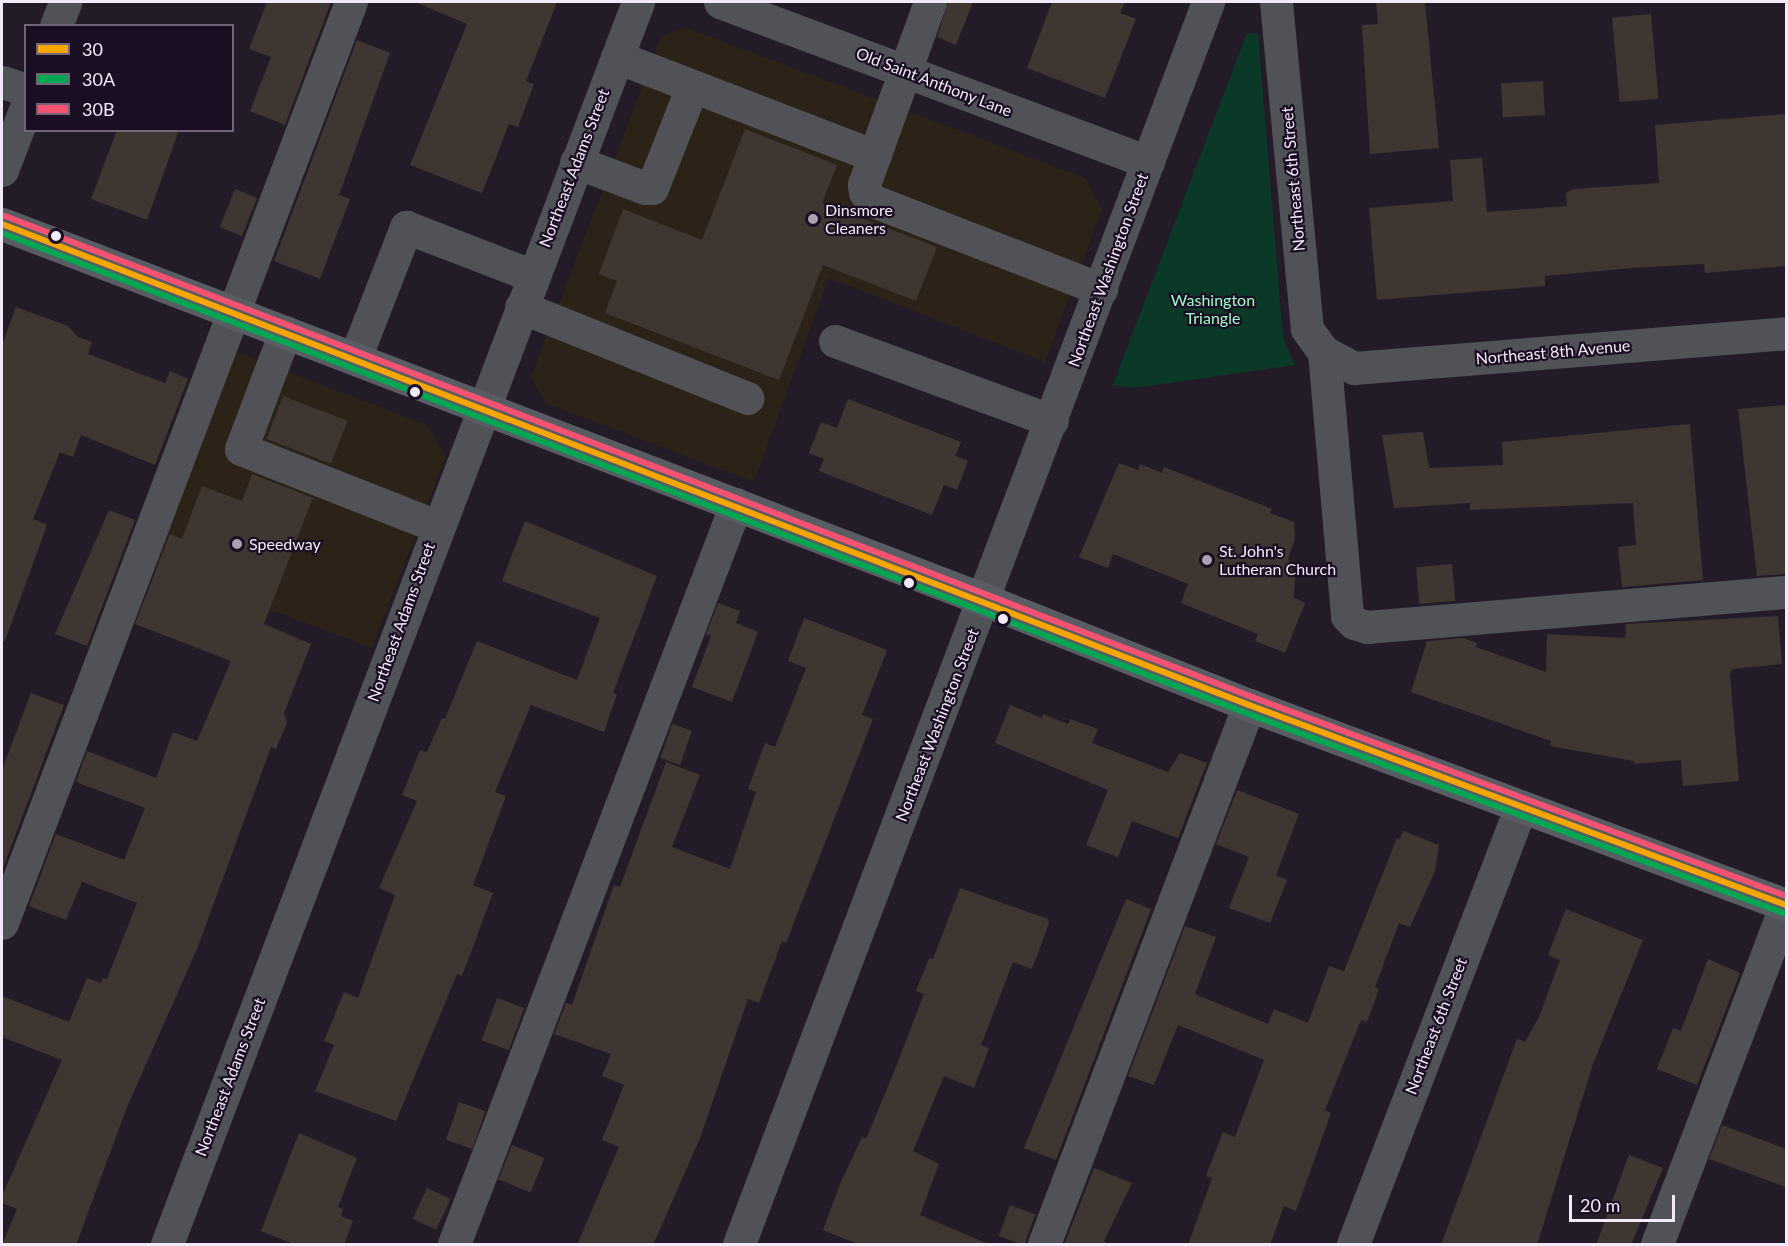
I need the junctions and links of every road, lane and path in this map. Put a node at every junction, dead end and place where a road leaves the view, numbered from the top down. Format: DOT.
graph roads {
  1 [pos="65,2"];
  2 [pos="351,2"];
  3 [pos="638,2"];
  4 [pos="720,2"];
  5 [pos="930,2"];
  6 [pos="1208,2"];
  7 [pos="1276,2"];
  8 [pos="57,24"];
  9 [pos="617,57"];
  10 [pos="904,70"];
  11 [pos="2,82"];
  12 [pos="692,87"];
  13 [pos="24,89"];
  14 [pos="24,111"];
  15 [pos="875,156"];
  16 [pos="576,162"];
  17 [pos="1148,162"];
  18 [pos="2,170"];
  19 [pos="2,224"];
  20 [pos="532,276"];
  21 [pos="1101,289"];
  22 [pos="521,307"];
  23 [pos="234,312"];
  24 [pos="285,332"];
  25 [pos="1786,333"];
  26 [pos="835,341"];
  27 [pos="1324,352"];
  28 [pos="355,358"];
  29 [pos="747,398"];
  30 [pos="483,407"];
  31 [pos="1052,421"];
  32 [pos="736,504"];
  33 [pos="436,526"];
  34 [pos="1786,592"];
  35 [pos="985,600"];
  36 [pos="1249,705"];
  37 [pos="1520,808"];
  38 [pos="1786,905"];
  39 [pos="2,923"];
  40 [pos="167,1245"];
  41 [pos="454,1245"];
  42 [pos="738,1245"];
  43 [pos="1044,1245"];
  44 [pos="1353,1245"];
  45 [pos="1657,1245"];
  1 -- 8 [label="street"];
  2 -- 23 [label="street"];
  3 -- 9 [label="street, Northeast Adams Street"];
  4 -- 10 [label="street, Old Saint Anthony Lane"];
  5 -- 10 [label="street"];
  6 -- 17 [label="street, Northeast Washington Street"];
  7 -- 27 [label="street, Northeast 6th Street"];
  9 -- 12 [label="street"];
  9 -- 16 [label="street, Northeast Adams Street"];
  10 -- 15 [label="street"];
  10 -- 17 [label="street, Old Saint Anthony Lane"];
  11 -- 13 [label="street"];
  12 -- 15 [label="street"];
  12 -- 16 [label="street"];
  14 -- 18 [label="street"];
  15 -- 21 [label="street"];
  16 -- 20 [label="street, Northeast Adams Street"];
  17 -- 21 [label="street, Northeast Washington Street"];
  19 -- 23 [label="main road"];
  20 -- 22 [label="street, Northeast Adams Street"];
  20 -- 28 [label="street"];
  21 -- 31 [label="street, Northeast Washington Street"];
  22 -- 29 [label="street"];
  22 -- 30 [label="street, Northeast Adams Street"];
  23 -- 24 [label="main road"];
  23 -- 39 [label="street"];
  24 -- 28 [label="main road"];
  24 -- 33 [label="street"];
  25 -- 27 [label="street, Northeast 8th Avenue"];
  26 -- 31 [label="street"];
  27 -- 34 [label="street"];
  28 -- 30 [label="main road"];
  30 -- 32 [label="main road"];
  30 -- 33 [label="street, Northeast Adams Street"];
  31 -- 35 [label="street, Northeast Washington Street"];
  32 -- 35 [label="main road"];
  32 -- 41 [label="street"];
  33 -- 40 [label="street, Northeast Adams Street"];
  35 -- 36 [label="main road"];
  35 -- 42 [label="street, Northeast Washington Street"];
  36 -- 37 [label="main road"];
  36 -- 43 [label="street"];
  37 -- 38 [label="main road"];
  37 -- 44 [label="street, Northeast 6th Street"];
  38 -- 45 [label="street"];
}
